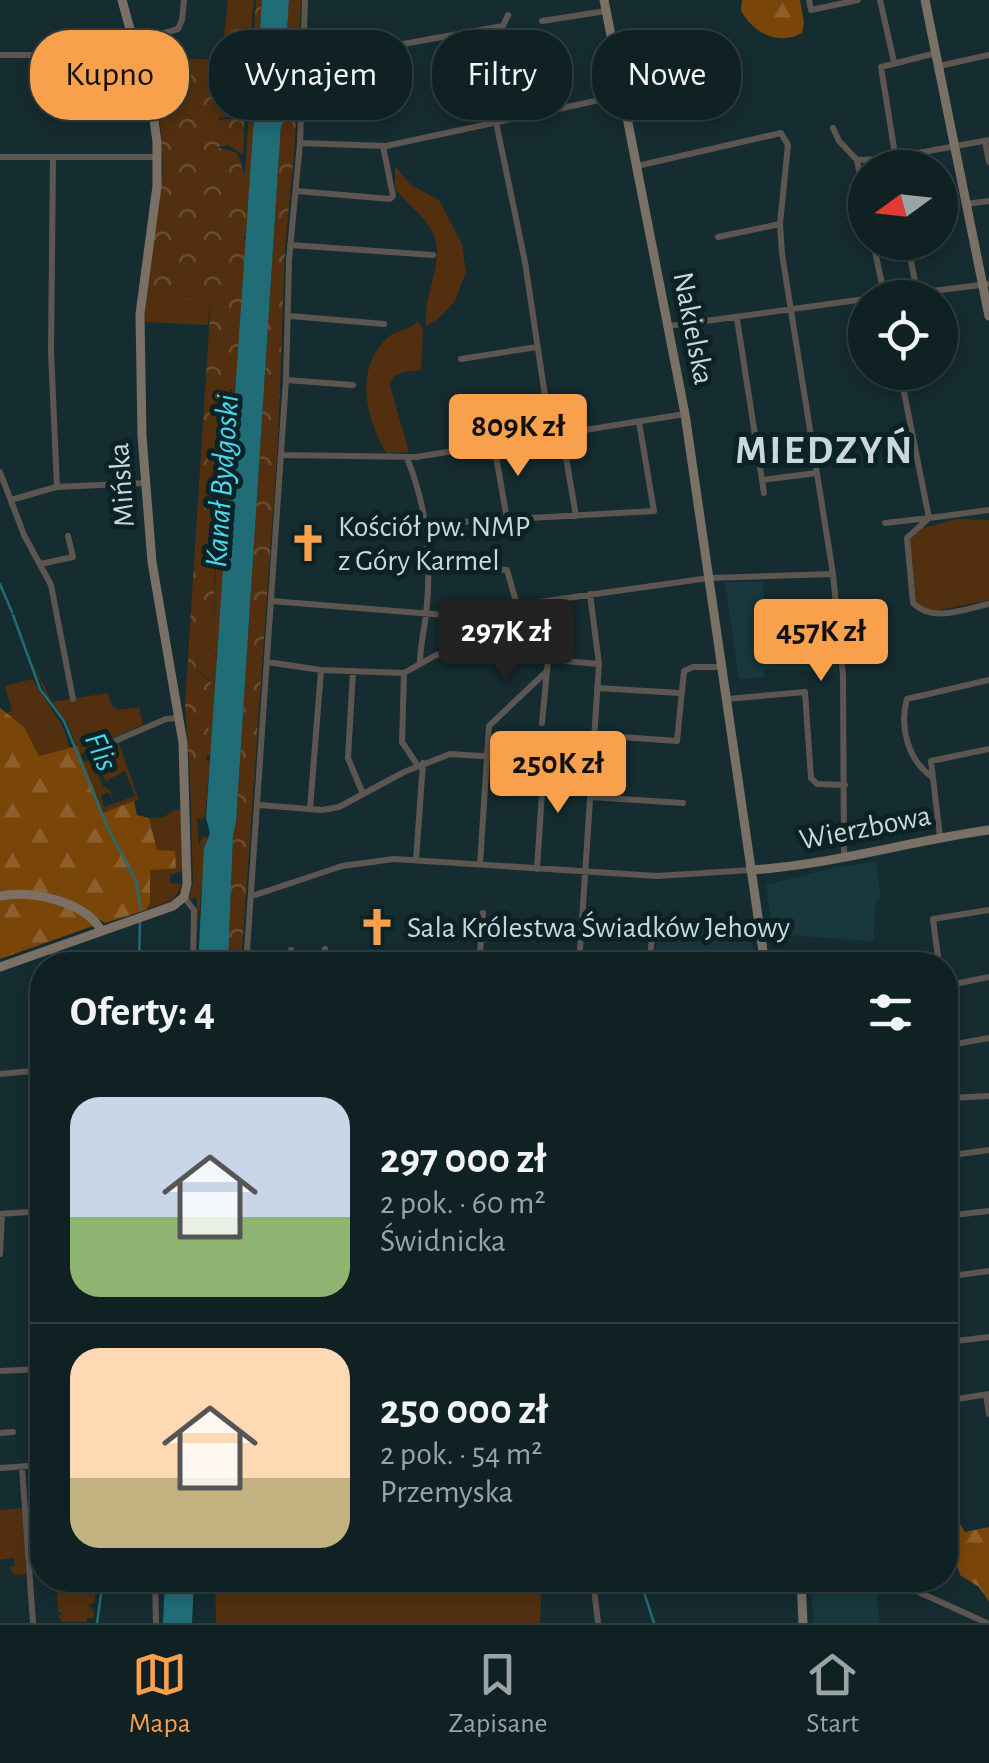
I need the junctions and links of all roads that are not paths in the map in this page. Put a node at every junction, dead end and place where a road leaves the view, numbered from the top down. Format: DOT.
graph roads {
  1 [pos="122,0"];
  2 [pos="184,0"];
  3 [pos="305,0"];
  4 [pos="809,0"];
  5 [pos="858,0"];
  6 [pos="880,0"];
  7 [pos="924,0"];
  8 [pos="605,5"];
  9 [pos="508,14"];
  10 [pos="542,21"];
  11 [pos="130,30"];
  12 [pos="175,30"];
  13 [pos="304,30"];
  14 [pos="610,30"];
  15 [pos="412,42"];
  16 [pos="936,53"];
  17 [pos="0,55"];
  18 [pos="30,55"];
  19 [pos="989,55"];
  20 [pos="894,62"];
  21 [pos="938,66"];
  22 [pos="592,102"];
  23 [pos="154,120"];
  24 [pos="301,120"];
  25 [pos="628,120"];
  26 [pos="496,122"];
  27 [pos="833,128"];
  28 [pos="987,140"];
  29 [pos="300,143"];
  30 [pos="384,146"];
  31 [pos="955,147"];
  32 [pos="848,150"];
  33 [pos="894,150"];
  34 [pos="938,150"];
  35 [pos="0,157"];
  36 [pos="158,157"];
  37 [pos="52,158"];
  38 [pos="989,162"];
  39 [pos="637,166"];
  40 [pos="296,191"];
  41 [pos="989,201"];
  42 [pos="966,204"];
  43 [pos="780,224"];
  44 [pos="718,237"];
  45 [pos="290,245"];
  46 [pos="434,255"];
  47 [pos="986,284"];
  48 [pos="958,287"];
  49 [pos="848,302"];
  50 [pos="792,310"];
  51 [pos="290,316"];
  52 [pos="989,316"];
  53 [pos="737,319"];
  54 [pos="384,324"];
  55 [pos="670,326"];
  56 [pos="538,347"];
  57 [pos="461,359"];
  58 [pos="286,380"];
  59 [pos="353,385"];
  60 [pos="904,390"];
  61 [pos="685,414"];
  62 [pos="639,422"];
  63 [pos="562,434"];
  64 [pos="552,436"];
  65 [pos="494,445"];
  66 [pos="281,455"];
  67 [pos="407,458"];
  68 [pos="0,472"];
  69 [pos="816,473"];
  70 [pos="762,480"];
  71 [pos="145,483"];
  72 [pos="58,487"];
  73 [pos="764,493"];
  74 [pos="11,500"];
  75 [pos="989,510"];
  76 [pos="576,516"];
  77 [pos="929,518"];
  78 [pos="507,519"];
  79 [pos="427,524"];
  80 [pos="884,524"];
  81 [pos="68,536"];
  82 [pos="40,564"];
  83 [pos="463,567"];
  84 [pos="833,574"];
  85 [pos="709,578"];
  86 [pos="590,594"];
  87 [pos="271,602"];
  88 [pos="989,604"];
  89 [pos="517,605"];
  90 [pos="426,614"];
  91 [pos="548,660"];
  92 [pos="267,662"];
  93 [pos="420,663"];
  94 [pos="599,664"];
  95 [pos="722,667"];
  96 [pos="322,670"];
  97 [pos="353,671"];
  98 [pos="547,671"];
  99 [pos="404,673"];
  100 [pos="989,680"];
  101 [pos="597,688"];
  102 [pos="680,693"];
  103 [pos="73,698"];
  104 [pos="727,699"];
  105 [pos="180,718"];
  106 [pos="542,723"];
  107 [pos="594,735"];
  108 [pos="989,750"];
  109 [pos="88,752"];
  110 [pos="409,756"];
  111 [pos="488,757"];
  112 [pos="544,760"];
  113 [pos="930,761"];
  114 [pos="592,762"];
  115 [pos="916,762"];
  116 [pos="420,764"];
  117 [pos="404,772"];
  118 [pos="932,778"];
  119 [pos="845,785"];
  120 [pos="363,794"];
  121 [pos="590,796"];
  122 [pos="683,803"];
  123 [pos="259,805"];
  124 [pos="310,809"];
  125 [pos="989,830"];
  126 [pos="940,837"];
  127 [pos="844,857"];
  128 [pos="416,860"];
  129 [pos="480,864"];
  130 [pos="537,868"];
  131 [pos="751,870"];
  132 [pos="585,872"];
  133 [pos="0,896"];
  134 [pos="252,896"];
  135 [pos="184,897"];
  136 [pos="989,910"];
  137 [pos="483,913"];
  138 [pos="653,929"];
  139 [pos="102,930"];
  140 [pos="325,948"];
  141 [pos="54,949"];
  142 [pos="45,952"];
  143 [pos="193,952"];
  144 [pos="247,952"];
  145 [pos="325,952"];
  146 [pos="480,952"];
  147 [pos="580,952"];
  148 [pos="650,952"];
  149 [pos="763,952"];
  150 [pos="938,952"];
  151 [pos="30,957"];
  152 [pos="0,968"];
  153 [pos="989,978"];
  154 [pos="958,984"];
  155 [pos="989,1038"];
  156 [pos="958,1044"];
  157 [pos="30,1071"];
  158 [pos="0,1074"];
  159 [pos="989,1096"];
  160 [pos="958,1098"];
  161 [pos="989,1150"];
  162 [pos="958,1154"];
  163 [pos="989,1211"];
  164 [pos="30,1212"];
  165 [pos="1,1214"];
  166 [pos="958,1215"];
  167 [pos="0,1254"];
  168 [pos="989,1271"];
  169 [pos="958,1275"];
  170 [pos="989,1336"];
  171 [pos="958,1342"];
  172 [pos="30,1370"];
  173 [pos="0,1371"];
  174 [pos="988,1395"];
  175 [pos="958,1399"];
  176 [pos="989,1414"];
  177 [pos="14,1432"];
  178 [pos="0,1433"];
  179 [pos="22,1466"];
  180 [pos="30,1466"];
  181 [pos="0,1468"];
  182 [pos="30,1580"];
  183 [pos="31,1592"];
  184 [pos="155,1592"];
  185 [pos="594,1592"];
  186 [pos="802,1592"];
  187 [pos="919,1592"];
  188 [pos="33,1623"];
  189 [pos="156,1623"];
  190 [pos="598,1623"];
  191 [pos="804,1623"];
  192 [pos="987,1623"];
  1 -- 11 [label="street, Mińska"];
  2 -- 12 [label="street"];
  3 -- 13 [label="street"];
  4 -- 5 [label="street"];
  6 -- 20 [label="street"];
  7 -- 16 [label="street"];
  8 -- 10 [label="street"];
  8 -- 14 [label="street, Nakielska"];
  9 -- 15 [label="street"];
  16 -- 20 [label="street"];
  16 -- 21 [label="street"];
  17 -- 18 [label="street"];
  19 -- 21 [label="street"];
  20 -- 33 [label="street"];
  21 -- 31 [label="street"];
  22 -- 26 [label="street"];
  23 -- 36 [label="street, Mińska"];
  24 -- 29 [label="street"];
  25 -- 39 [label="street, Nakielska"];
  26 -- 30 [label="street"];
  26 -- 56 [label="street"];
  27 -- 32 [label="street"];
  28 -- 31 [label="street"];
  28 -- 38 [label="street"];
  29 -- 30 [label="street"];
  29 -- 40 [label="street"];
  30 -- 40 [label="street"];
  31 -- 34 [label="street"];
  31 -- 42 [label="street"];
  35 -- 37 [label="street"];
  36 -- 37 [label="street"];
  36 -- 71 [label="street, Mińska"];
  37 -- 72 [label="street"];
  39 -- 43 [label="street"];
  39 -- 55 [label="street, Nakielska"];
  40 -- 45 [label="street"];
  41 -- 42 [label="street"];
  42 -- 47 [label="street"];
  43 -- 44 [label="street"];
  43 -- 50 [label="street"];
  45 -- 46 [label="street"];
  45 -- 51 [label="street"];
  47 -- 48 [label="street"];
  47 -- 52 [label="street"];
  49 -- 50 [label="street"];
  50 -- 53 [label="street"];
  50 -- 69 [label="street"];
  51 -- 54 [label="street"];
  51 -- 58 [label="street"];
  53 -- 55 [label="street"];
  53 -- 70 [label="street"];
  55 -- 61 [label="street, Nakielska"];
  56 -- 57 [label="street"];
  56 -- 64 [label="street"];
  58 -- 59 [label="street"];
  58 -- 66 [label="street"];
  60 -- 77 [label="street"];
  61 -- 62 [label="street"];
  61 -- 85 [label="street, Nakielska"];
  62 -- 63 [label="street"];
  62 -- 76 [label="street"];
  63 -- 64 [label="street"];
  63 -- 76 [label="street"];
  64 -- 65 [label="street"];
  65 -- 67 [label="street"];
  65 -- 78 [label="street"];
  66 -- 67 [label="street"];
  66 -- 87 [label="street"];
  67 -- 79 [label="street"];
  68 -- 74 [label="street"];
  69 -- 70 [label="street"];
  69 -- 84 [label="street"];
  70 -- 73 [label="street"];
  71 -- 72 [label="street"];
  71 -- 105 [label="street, Mińska"];
  72 -- 74 [label="street"];
  74 -- 82 [label="street"];
  75 -- 77 [label="street"];
  76 -- 78 [label="street"];
  77 -- 80 [label="street"];
  77 -- 88 [label="street"];
  78 -- 79 [label="street"];
  79 -- 90 [label="street"];
  81 -- 82 [label="street"];
  82 -- 103 [label="street"];
  83 -- 89 [label="street"];
  84 -- 85 [label="street"];
  84 -- 119 [label="street"];
  85 -- 86 [label="street"];
  85 -- 95 [label="street, Nakielska"];
  86 -- 89 [label="street"];
  86 -- 94 [label="street"];
  87 -- 90 [label="street"];
  87 -- 92 [label="street"];
  89 -- 90 [label="street"];
  90 -- 93 [label="street"];
  91 -- 93 [label="street"];
  91 -- 94 [label="street"];
  91 -- 98 [label="street"];
  92 -- 96 [label="street"];
  92 -- 123 [label="street"];
  93 -- 99 [label="street"];
  94 -- 101 [label="street"];
  95 -- 102 [label="street"];
  95 -- 104 [label="street, Nakielska"];
  96 -- 97 [label="street"];
  96 -- 124 [label="street"];
  97 -- 99 [label="street"];
  97 -- 120 [label="street"];
  98 -- 106 [label="street"];
  98 -- 111 [label="street"];
  99 -- 110 [label="street"];
  100 -- 115 [label="street"];
  101 -- 102 [label="street"];
  101 -- 107 [label="street"];
  102 -- 107 [label="street"];
  104 -- 119 [label="street"];
  104 -- 131 [label="street, Nakielska"];
  105 -- 109 [label="street"];
  105 -- 135 [label="street, Mińska"];
  107 -- 114 [label="street"];
  108 -- 113 [label="street"];
  110 -- 116 [label="street"];
  110 -- 117 [label="street"];
  111 -- 112 [label="street"];
  111 -- 116 [label="street"];
  111 -- 129 [label="street"];
  112 -- 114 [label="street"];
  112 -- 130 [label="street"];
  113 -- 115 [label="street"];
  113 -- 118 [label="street"];
  114 -- 121 [label="street"];
  115 -- 118 [label="street"];
  116 -- 117 [label="street"];
  116 -- 128 [label="street"];
  117 -- 120 [label="street"];
  118 -- 126 [label="street"];
  119 -- 127 [label="street"];
  120 -- 124 [label="street"];
  121 -- 122 [label="street"];
  121 -- 132 [label="street"];
  123 -- 124 [label="street"];
  123 -- 134 [label="street"];
  125 -- 126 [label="street, Wierzbowa"];
  126 -- 127 [label="street, Wierzbowa"];
  127 -- 131 [label="street, Wierzbowa"];
  128 -- 129 [label="street"];
  128 -- 134 [label="street"];
  129 -- 130 [label="street"];
  130 -- 132 [label="street"];
  131 -- 132 [label="street"];
  131 -- 149 [label="street, Nakielska"];
  132 -- 147 [label="street"];
  133 -- 139 [label="street"];
  134 -- 144 [label="street"];
  135 -- 139 [label="street"];
  135 -- 143 [label="street, Mińska"];
  136 -- 150 [label="street"];
  137 -- 146 [label="street"];
  138 -- 148 [label="street"];
  139 -- 141 [label="street"];
  140 -- 145 [label="street"];
  141 -- 142 [label="street"];
  151 -- 152 [label="street"];
  153 -- 154 [label="street"];
  155 -- 156 [label="street"];
  157 -- 158 [label="street"];
  159 -- 160 [label="street"];
  161 -- 162 [label="street"];
  163 -- 166 [label="street"];
  164 -- 165 [label="street"];
  165 -- 167 [label="street"];
  168 -- 169 [label="street"];
  170 -- 171 [label="street"];
  172 -- 173 [label="street"];
  174 -- 175 [label="street"];
  174 -- 176 [label="street"];
  177 -- 178 [label="street"];
  179 -- 180 [label="street"];
  179 -- 181 [label="street"];
  179 -- 182 [label="street"];
  183 -- 188 [label="street"];
  184 -- 189 [label="street"];
  185 -- 190 [label="street"];
  186 -- 191 [label="street"];
  187 -- 192 [label="street"];
}
